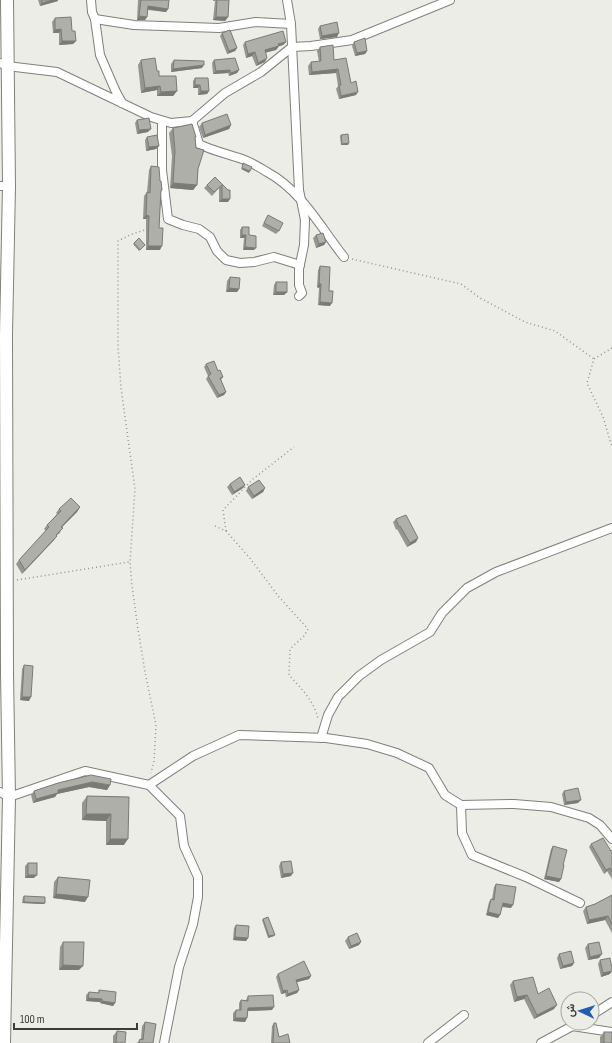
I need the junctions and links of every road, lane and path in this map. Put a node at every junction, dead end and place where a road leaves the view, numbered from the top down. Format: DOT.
graph roads {
  1 [pos="7,0"];
  2 [pos="91,0"];
  3 [pos="287,0"];
  4 [pos="450,0"];
  5 [pos="95,19"];
  6 [pos="291,24"];
  7 [pos="292,47"];
  8 [pos="4,64"];
  9 [pos="122,104"];
  10 [pos="162,121"];
  11 [pos="192,121"];
  12 [pos="4,186"];
  13 [pos="300,200"];
  14 [pos="150,228"];
  15 [pos="344,257"];
  16 [pos="300,265"];
  17 [pos="299,296"];
  18 [pos="612,348"];
  19 [pos="594,359"];
  20 [pos="294,447"];
  21 [pos="612,447"];
  22 [pos="3,473"];
  23 [pos="214,526"];
  24 [pos="612,528"];
  25 [pos="226,531"];
  26 [pos="130,562"];
  27 [pos="7,582"];
  28 [pos="321,738"];
  29 [pos="149,785"];
  30 [pos="5,794"];
  31 [pos="461,805"];
  32 [pos="612,839"];
  33 [pos="580,903"];
  34 [pos="612,1002"];
  35 [pos="600,1010"];
  36 [pos="464,1015"];
  37 [pos="600,1030"];
  38 [pos="564,1031"];
  39 [pos="612,1032"];
  40 [pos="4,1043"];
  41 [pos="164,1043"];
  42 [pos="428,1043"];
  43 [pos="541,1043"];
  1 -- 8 [label="main road"];
  2 -- 5 [label="street"];
  3 -- 6 [label="street"];
  4 -- 7 [label="street"];
  5 -- 6 [label="street"];
  5 -- 9 [label="street"];
  6 -- 7 [label="street"];
  7 -- 11 [label="street"];
  7 -- 13 [label="street"];
  8 -- 9 [label="street"];
  8 -- 12 [label="main road"];
  9 -- 10 [label="street"];
  10 -- 11 [label="street"];
  10 -- 16 [label="street"];
  11 -- 13 [label="street"];
  12 -- 22 [label="main road"];
  13 -- 15 [label="street"];
  13 -- 16 [label="street"];
  14 -- 26 [label="path"];
  15 -- 19 [label="path"];
  16 -- 17 [label="street"];
  18 -- 19 [label="path"];
  19 -- 21 [label="path"];
  20 -- 25 [label="path"];
  22 -- 27 [label="main road"];
  23 -- 25 [label="path"];
  24 -- 28 [label="street"];
  25 -- 28 [label="path"];
  26 -- 27 [label="path"];
  26 -- 29 [label="path"];
  27 -- 30 [label="main road"];
  28 -- 29 [label="street"];
  28 -- 31 [label="street"];
  29 -- 30 [label="street"];
  29 -- 41 [label="street"];
  30 -- 40 [label="main road"];
  31 -- 32 [label="street"];
  31 -- 33 [label="street"];
  34 -- 35 [label="street"];
  36 -- 42 [label="street"];
  37 -- 39 [label="street"];
  38 -- 43 [label="street"];
}
